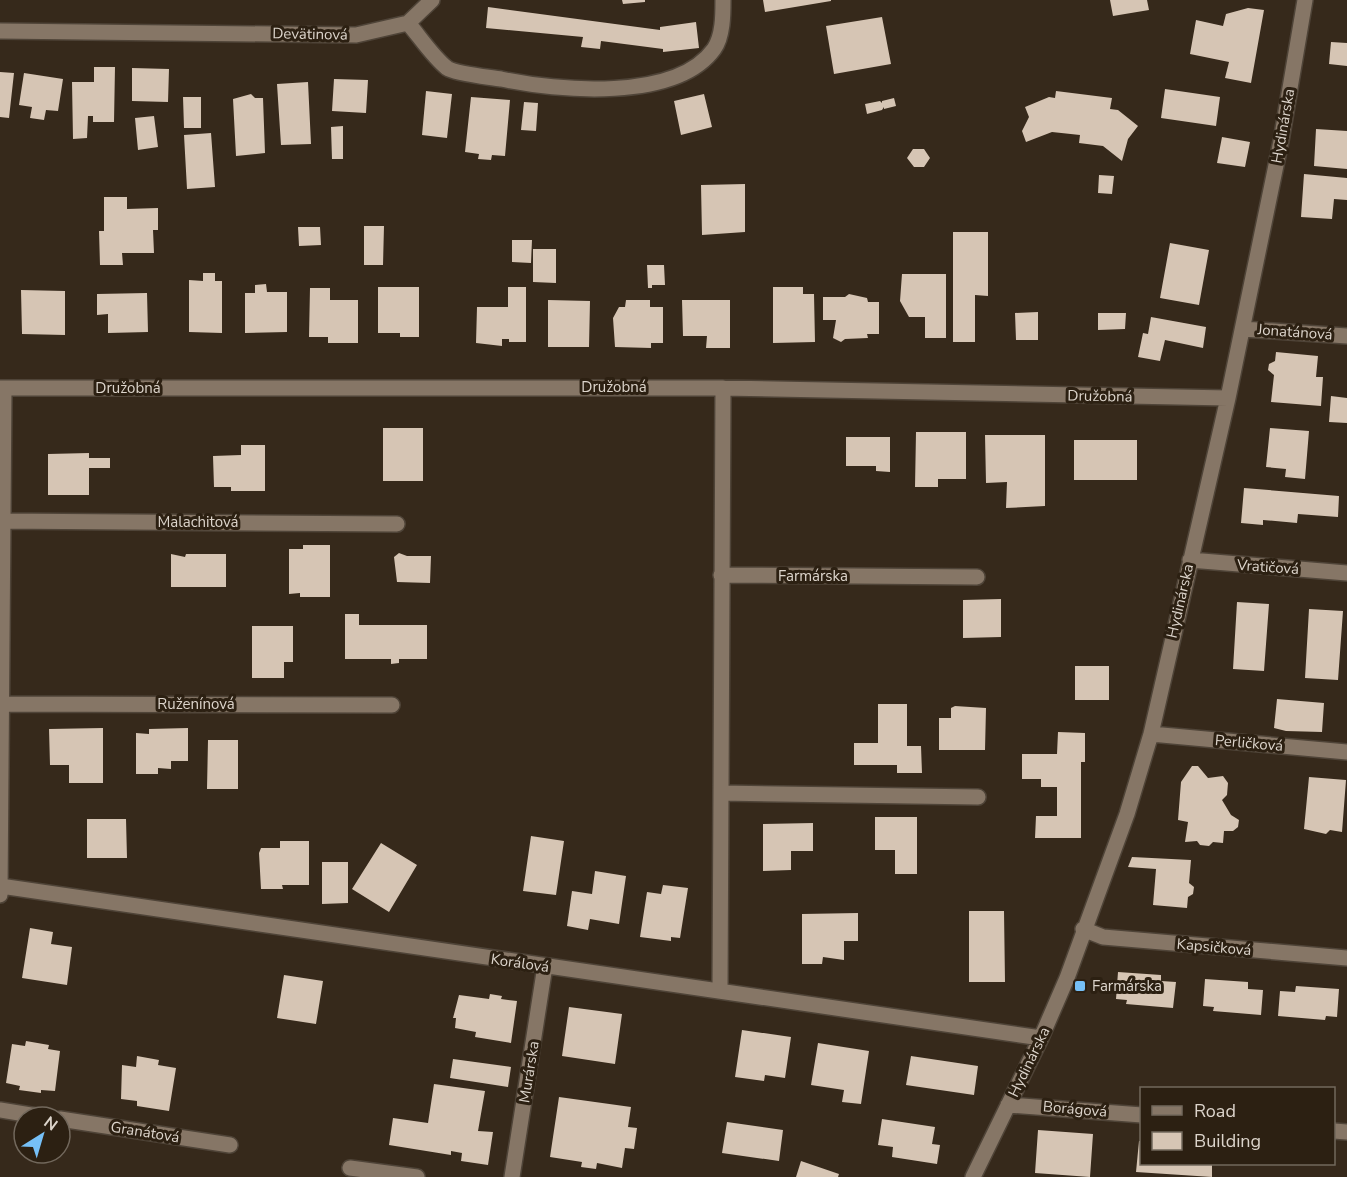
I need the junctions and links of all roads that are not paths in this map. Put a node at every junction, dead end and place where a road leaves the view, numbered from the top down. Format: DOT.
graph roads {
  1 [pos="432,0"];
  2 [pos="723,0"];
  3 [pos="1305,0"];
  4 [pos="408,23"];
  5 [pos="0,31"];
  6 [pos="1243,329"];
  7 [pos="1347,336"];
  8 [pos="2,388"];
  9 [pos="723,388"];
  10 [pos="1228,398"];
  11 [pos="1,521"];
  12 [pos="397,524"];
  13 [pos="1190,560"];
  14 [pos="1347,573"];
  15 [pos="721,575"];
  16 [pos="977,577"];
  17 [pos="1,704"];
  18 [pos="392,705"];
  19 [pos="1150,734"];
  20 [pos="1347,752"];
  21 [pos="721,793"];
  22 [pos="978,797"];
  23 [pos="0,889"];
  24 [pos="1083,929"];
  25 [pos="1347,958"];
  26 [pos="544,966"];
  27 [pos="720,991"];
  28 [pos="1041,1038"];
  29 [pos="1008,1105"];
  30 [pos="1140,1114"];
  31 [pos="72,1121"];
  32 [pos="230,1145"];
  33 [pos="350,1168"];
  34 [pos="417,1177"];
  35 [pos="512,1177"];
  36 [pos="973,1177"];
  1 -- 4 [label="street"];
  2 -- 4 [label="street"];
  3 -- 6 [label="street, Hydinárska"];
  4 -- 5 [label="street, Devätinová"];
  6 -- 7 [label="street, Jonatánová"];
  6 -- 10 [label="street, Hydinárska"];
  8 -- 9 [label="street, Družobná"];
  8 -- 11 [label="street"];
  9 -- 10 [label="street, Družobná"];
  9 -- 15 [label="street"];
  10 -- 13 [label="street, Hydinárska"];
  11 -- 12 [label="street, Malachitová"];
  11 -- 17 [label="street"];
  13 -- 14 [label="street, Vratičová"];
  13 -- 19 [label="street, Hydinárska"];
  15 -- 16 [label="street, Farmárska"];
  15 -- 21 [label="street"];
  17 -- 18 [label="street, Ruženínová"];
  17 -- 23 [label="street"];
  19 -- 20 [label="street, Perličková"];
  19 -- 24 [label="street, Hydinárska"];
  21 -- 22 [label="street"];
  21 -- 27 [label="street"];
  23 -- 26 [label="street, Korálová"];
  24 -- 25 [label="street, Kapsičková"];
  24 -- 28 [label="street, Hydinárska"];
  26 -- 27 [label="street, Korálová"];
  26 -- 35 [label="street, Murárska"];
  27 -- 28 [label="street, Korálová"];
  28 -- 29 [label="street, Hydinárska"];
  29 -- 30 [label="street, Borágová"];
  29 -- 36 [label="street, Hydinárska"];
  31 -- 32 [label="street, Granátová"];
  33 -- 34 [label="street"];
}
